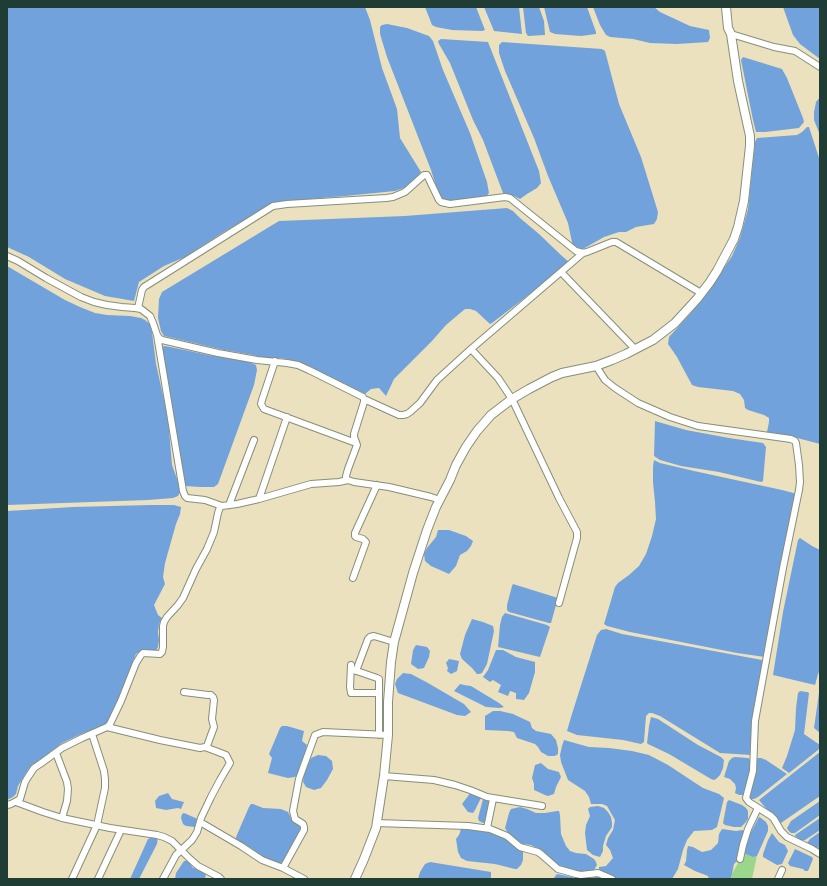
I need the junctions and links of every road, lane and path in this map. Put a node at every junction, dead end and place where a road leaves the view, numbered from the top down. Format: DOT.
graph roads {
  1 [pos="726,7"];
  2 [pos="731,34"];
  3 [pos="820,67"];
  4 [pos="583,253"];
  5 [pos="7,256"];
  6 [pos="561,272"];
  7 [pos="701,293"];
  8 [pos="138,308"];
  9 [pos="157,335"];
  10 [pos="471,349"];
  11 [pos="635,350"];
  12 [pos="275,361"];
  13 [pos="596,366"];
  14 [pos="364,399"];
  15 [pos="512,399"];
  16 [pos="287,417"];
  17 [pos="254,440"];
  18 [pos="356,442"];
  19 [pos="348,480"];
  20 [pos="377,486"];
  21 [pos="435,498"];
  22 [pos="259,499"];
  23 [pos="230,505"];
  24 [pos="222,506"];
  25 [pos="353,578"];
  26 [pos="559,603"];
  27 [pos="394,642"];
  28 [pos="353,668"];
  29 [pos="184,692"];
  30 [pos="379,693"];
  31 [pos="107,727"];
  32 [pos="92,734"];
  33 [pos="384,735"];
  34 [pos="205,748"];
  35 [pos="56,753"];
  36 [pos="384,776"];
  37 [pos="493,799"];
  38 [pos="16,802"];
  39 [pos="7,805"];
  40 [pos="542,806"];
  41 [pos="758,808"];
  42 [pos="62,818"];
  43 [pos="200,822"];
  44 [pos="376,823"];
  45 [pos="97,825"];
  46 [pos="487,828"];
  47 [pos="121,830"];
  48 [pos="180,850"];
  49 [pos="820,854"];
  50 [pos="740,859"];
  51 [pos="283,868"];
  52 [pos="782,870"];
  53 [pos="300,878"];
  54 [pos="72,879"];
  55 [pos="98,879"];
  56 [pos="163,879"];
  57 [pos="221,879"];
  58 [pos="355,879"];
  59 [pos="612,879"];
  60 [pos="778,879"];
  1 -- 2 [label="street"];
  2 -- 3 [label="street"];
  2 -- 7 [label="street"];
  4 -- 6 [label="street"];
  4 -- 7 [label="street"];
  4 -- 8 [label="street"];
  5 -- 8 [label="street"];
  6 -- 10 [label="street"];
  6 -- 11 [label="street"];
  7 -- 11 [label="street"];
  8 -- 9 [label="street"];
  9 -- 12 [label="street"];
  9 -- 24 [label="street"];
  10 -- 14 [label="street"];
  10 -- 15 [label="street"];
  11 -- 13 [label="street"];
  12 -- 14 [label="street"];
  12 -- 16 [label="street"];
  13 -- 15 [label="street"];
  13 -- 41 [label="street"];
  14 -- 18 [label="street"];
  15 -- 21 [label="street"];
  15 -- 26 [label="street"];
  16 -- 18 [label="street"];
  16 -- 22 [label="street"];
  17 -- 23 [label="street"];
  18 -- 19 [label="street"];
  19 -- 20 [label="street"];
  19 -- 22 [label="street"];
  20 -- 21 [label="street"];
  20 -- 25 [label="street"];
  21 -- 27 [label="street"];
  22 -- 23 [label="street"];
  23 -- 24 [label="street"];
  24 -- 31 [label="street"];
  27 -- 28 [label="street"];
  27 -- 33 [label="street"];
  28 -- 30 [label="street"];
  28 -- 30 [label="street"];
  29 -- 34 [label="street"];
  30 -- 33 [label="street"];
  31 -- 32 [label="street"];
  31 -- 34 [label="street"];
  32 -- 35 [label="street"];
  32 -- 45 [label="street"];
  33 -- 36 [label="street"];
  33 -- 51 [label="street"];
  34 -- 43 [label="street"];
  35 -- 38 [label="street"];
  35 -- 42 [label="street"];
  36 -- 37 [label="street"];
  36 -- 44 [label="street"];
  37 -- 40 [label="street"];
  37 -- 46 [label="street"];
  38 -- 39 [label="street"];
  38 -- 42 [label="street"];
  41 -- 49 [label="street"];
  41 -- 50 [label="street"];
  42 -- 45 [label="street"];
  43 -- 48 [label="street"];
  43 -- 51 [label="street"];
  44 -- 46 [label="street"];
  44 -- 58 [label="street"];
  45 -- 47 [label="street"];
  45 -- 54 [label="street"];
  46 -- 59 [label="street"];
  47 -- 48 [label="street"];
  47 -- 55 [label="street"];
  48 -- 56 [label="street"];
  48 -- 57 [label="street"];
  51 -- 53 [label="street"];
  52 -- 60 [label="street"];
}
